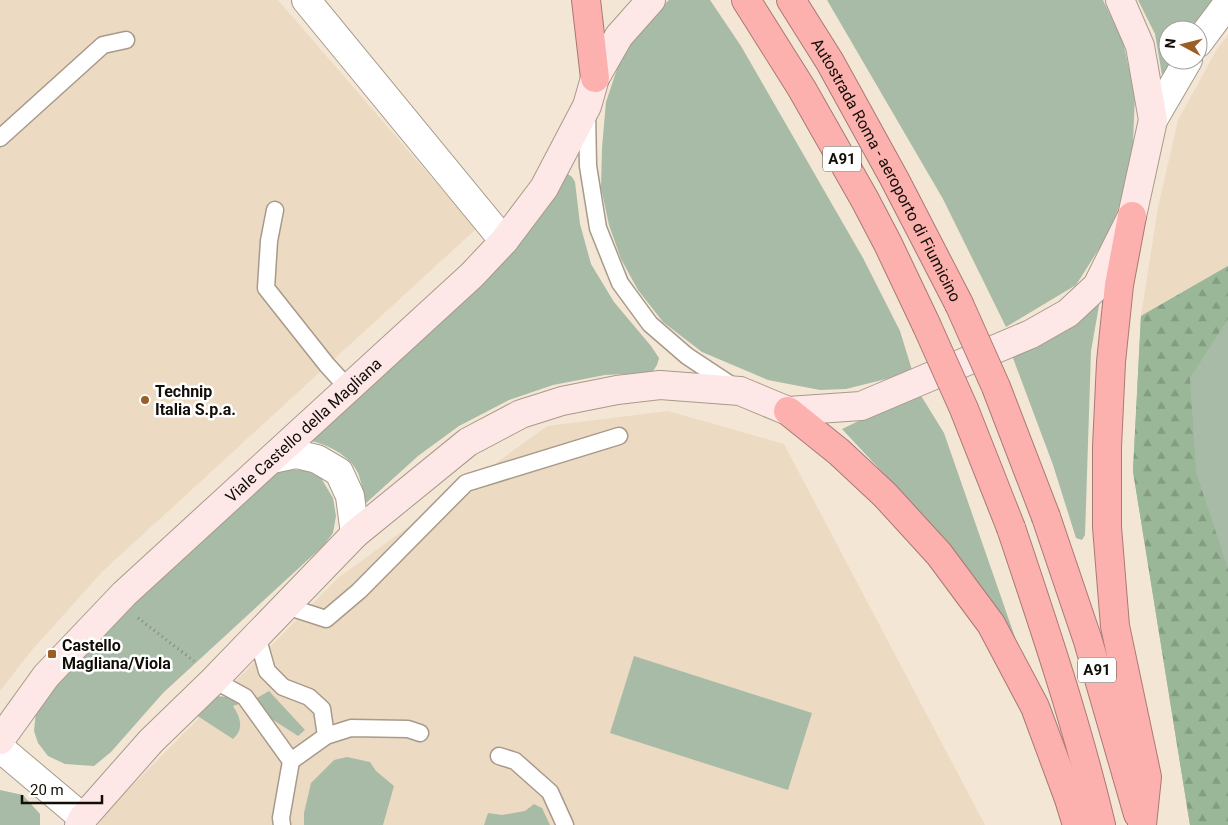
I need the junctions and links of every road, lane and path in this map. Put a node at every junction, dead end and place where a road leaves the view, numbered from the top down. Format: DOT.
graph roads {
  1 [pos="306,0"];
  2 [pos="586,0"];
  3 [pos="651,0"];
  4 [pos="746,0"];
  5 [pos="791,0"];
  6 [pos="1120,0"];
  7 [pos="1228,3"];
  8 [pos="1208,30"];
  9 [pos="126,40"];
  10 [pos="1182,70"];
  11 [pos="595,78"];
  12 [pos="587,106"];
  13 [pos="1153,120"];
  14 [pos="0,138"];
  15 [pos="275,210"];
  16 [pos="1132,216"];
  17 [pos="504,241"];
  18 [pos="348,388"];
  19 [pos="740,391"];
  20 [pos="788,411"];
  21 [pos="619,436"];
  22 [pos="272,459"];
  23 [pos="355,534"];
  24 [pos="124,594"];
  25 [pos="286,606"];
  26 [pos="257,636"];
  27 [pos="213,682"];
  28 [pos="420,733"];
  29 [pos="326,736"];
  30 [pos="0,740"];
  31 [pos="0,748"];
  32 [pos="499,756"];
  33 [pos="291,761"];
  34 [pos="81,821"];
  35 [pos="282,825"];
  36 [pos="565,825"];
  37 [pos="1077,825"];
  38 [pos="1101,825"];
  39 [pos="1142,825"];
  1 -- 17 [label="street"];
  2 -- 11 [label="highway"];
  3 -- 11 [label="street, Viale Castello della Magliana"];
  4 -- 38 [label="highway, Autostrada Roma - aeroporto di Fiumicino / A91, bridge"];
  5 -- 39 [label="highway, Autostrada Roma - aeroporto di Fiumicino / A91, bridge"];
  6 -- 13 [label="street"];
  7 -- 8 [label="street"];
  9 -- 14 [label="lane"];
  10 -- 13 [label="street"];
  11 -- 12 [label="street, Viale Castello della Magliana"];
  12 -- 17 [label="street, Viale Castello della Magliana"];
  12 -- 19 [label="lane"];
  13 -- 16 [label="street"];
  15 -- 18 [label="lane"];
  16 -- 20 [label="street"];
  16 -- 39 [label="highway"];
  17 -- 18 [label="street, Viale Castello della Magliana"];
  18 -- 22 [label="street, Viale Castello della Magliana"];
  19 -- 20 [label="street"];
  19 -- 23 [label="street"];
  20 -- 37 [label="highway"];
  21 -- 25 [label="lane"];
  22 -- 23 [label="street"];
  22 -- 24 [label="street, Viale Castello della Magliana"];
  23 -- 25 [label="street"];
  24 -- 27 [label="path"];
  24 -- 30 [label="street, Viale Castello della Magliana"];
  25 -- 26 [label="street"];
  26 -- 27 [label="street"];
  26 -- 29 [label="lane"];
  27 -- 33 [label="lane"];
  27 -- 34 [label="street"];
  28 -- 29 [label="lane"];
  29 -- 33 [label="lane"];
  31 -- 34 [label="street"];
  32 -- 36 [label="lane"];
  33 -- 35 [label="lane"];
}
